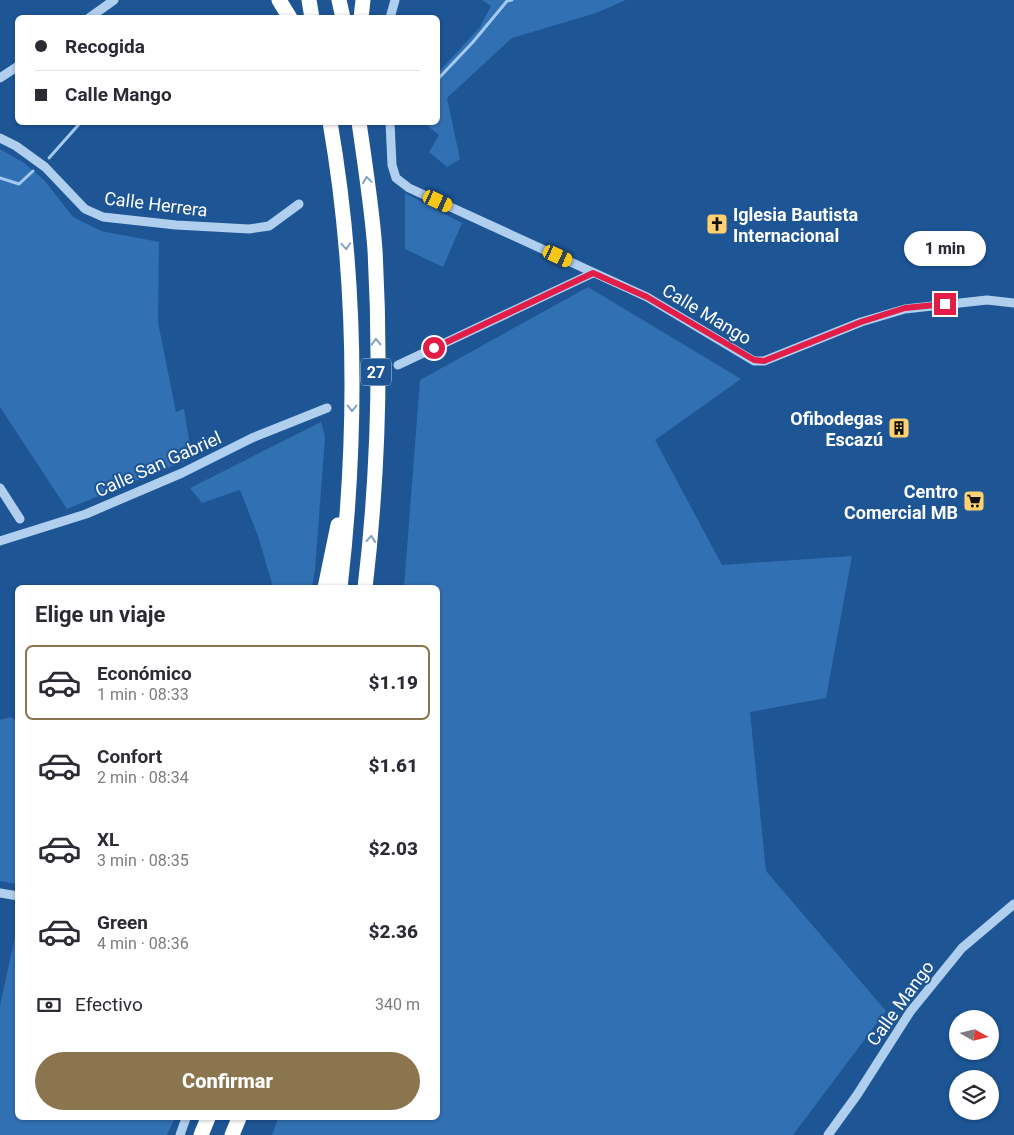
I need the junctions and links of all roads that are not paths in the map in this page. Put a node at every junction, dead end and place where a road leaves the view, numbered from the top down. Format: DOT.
graph roads {
  1 [pos="114,0"];
  2 [pos="278,0"];
  3 [pos="309,0"];
  4 [pos="339,0"];
  5 [pos="363,0"];
  6 [pos="394,0"];
  7 [pos="93,15"];
  8 [pos="288,15"];
  9 [pos="312,15"];
  10 [pos="342,15"];
  11 [pos="361,15"];
  12 [pos="391,15"];
  13 [pos="15,68"];
  14 [pos="0,78"];
  15 [pos="330,125"];
  16 [pos="360,125"];
  17 [pos="390,125"];
  18 [pos="0,138"];
  19 [pos="299,204"];
  20 [pos="593,273"];
  21 [pos="1014,303"];
  22 [pos="398,365"];
  23 [pos="327,408"];
  24 [pos="351,452"];
  25 [pos="0,488"];
  26 [pos="20,519"];
  27 [pos="0,541"];
  28 [pos="326,585"];
  29 [pos="340,585"];
  30 [pos="365,585"];
  31 [pos="0,893"];
  32 [pos="15,896"];
  33 [pos="1014,904"];
  34 [pos="185,1120"];
  35 [pos="207,1120"];
  36 [pos="238,1120"];
  37 [pos="180,1135"];
  38 [pos="201,1135"];
  39 [pos="232,1135"];
  40 [pos="828,1135"];
  1 -- 7 [label="street"];
  2 -- 8 [label="highway"];
  3 -- 9 [label="highway"];
  4 -- 10 [label="highway"];
  5 -- 11 [label="highway"];
  6 -- 12 [label="street"];
  13 -- 14 [label="street"];
  15 -- 24 [label="highway, 27, one-way"];
  30 -- 16 [label="highway, 27, one-way"];
  17 -- 20 [label="street, Calle Mango"];
  18 -- 19 [label="street, Calle Herrera"];
  20 -- 21 [label="street, Calle Mango"];
  20 -- 22 [label="street"];
  23 -- 27 [label="street, Calle San Gabriel"];
  24 -- 28 [label="highway"];
  24 -- 29 [label="highway, 27"];
  25 -- 26 [label="street"];
  31 -- 32 [label="street"];
  33 -- 40 [label="street, Calle Mango"];
  34 -- 37 [label="street"];
  35 -- 38 [label="highway"];
  36 -- 39 [label="highway"];
}
